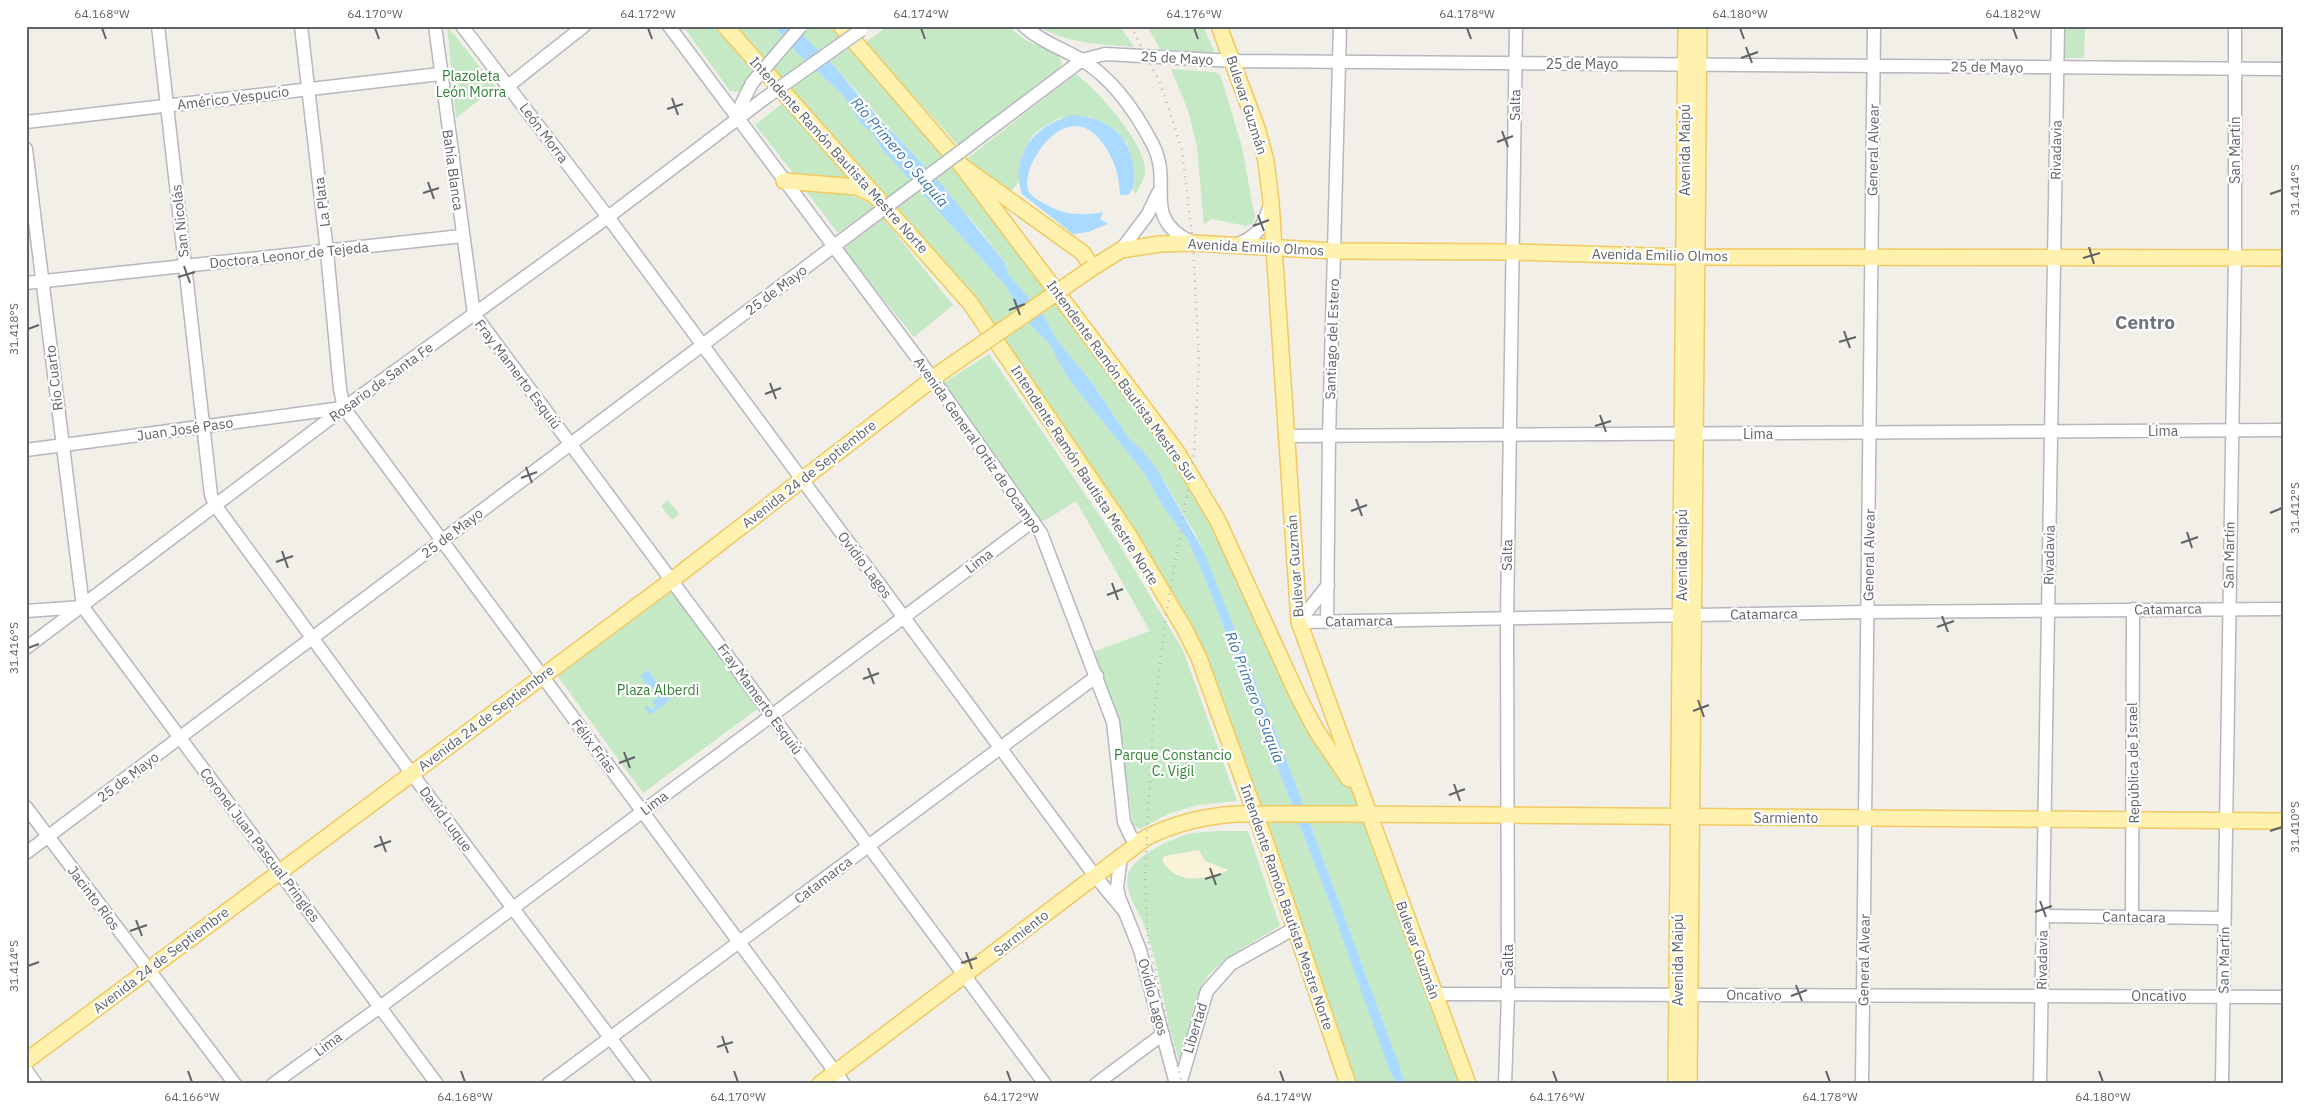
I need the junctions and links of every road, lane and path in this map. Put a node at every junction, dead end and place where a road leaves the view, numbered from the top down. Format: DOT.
graph roads {
  1 [pos="158,26"];
  2 [pos="301,26"];
  3 [pos="435,26"];
  4 [pos="462,26"];
  5 [pos="584,26"];
  6 [pos="669,26"];
  7 [pos="725,26"];
  8 [pos="801,26"];
  9 [pos="841,26"];
  10 [pos="1024,26"];
  11 [pos="1219,26"];
  12 [pos="1340,26"];
  13 [pos="1516,26"];
  14 [pos="1686,26"];
  15 [pos="1699,26"];
  16 [pos="1874,26"];
  17 [pos="2058,26"];
  18 [pos="2236,26"];
  19 [pos="864,27"];
  20 [pos="1082,60"];
  21 [pos="1234,61"];
  22 [pos="1340,61"];
  23 [pos="1516,63"];
  24 [pos="1692,64"];
  25 [pos="1874,66"];
  26 [pos="2058,68"];
  27 [pos="2283,69"];
  28 [pos="2235,70"];
  29 [pos="440,74"];
  30 [pos="508,86"];
  31 [pos="309,89"];
  32 [pos="167,106"];
  33 [pos="737,118"];
  34 [pos="26,122"];
  35 [pos="26,149"];
  36 [pos="961,159"];
  37 [pos="1161,178"];
  38 [pos="784,182"];
  39 [pos="876,196"];
  40 [pos="1271,202"];
  41 [pos="608,217"];
  42 [pos="462,236"];
  43 [pos="1193,243"];
  44 [pos="1234,245"];
  45 [pos="833,247"];
  46 [pos="1276,248"];
  47 [pos="1121,250"];
  48 [pos="1334,251"];
  49 [pos="327,252"];
  50 [pos="1513,252"];
  51 [pos="1690,257"];
  52 [pos="1872,257"];
  53 [pos="2054,258"];
  54 [pos="2235,258"];
  55 [pos="2283,258"];
  56 [pos="185,266"];
  57 [pos="1092,268"];
  58 [pos="42,281"];
  59 [pos="26,283"];
  60 [pos="474,314"];
  61 [pos="703,345"];
  62 [pos="934,373"];
  63 [pos="344,408"];
  64 [pos="203,427"];
  65 [pos="2231,430"];
  66 [pos="2283,430"];
  67 [pos="2051,432"];
  68 [pos="1870,433"];
  69 [pos="1688,434"];
  70 [pos="1509,435"];
  71 [pos="1286,436"];
  72 [pos="1329,437"];
  73 [pos="571,444"];
  74 [pos="62,446"];
  75 [pos="26,450"];
  76 [pos="802,480"];
  77 [pos="215,505"];
  78 [pos="1033,521"];
  79 [pos="442,541"];
  80 [pos="672,580"];
  81 [pos="1328,585"];
  82 [pos="83,607"];
  83 [pos="2228,608"];
  84 [pos="2133,609"];
  85 [pos="2283,609"];
  86 [pos="2048,610"];
  87 [pos="26,611"];
  88 [pos="1868,612"];
  89 [pos="1687,616"];
  90 [pos="904,617"];
  91 [pos="1507,620"];
  92 [pos="1299,622"];
  93 [pos="1327,622"];
  94 [pos="312,639"];
  95 [pos="26,648"];
  96 [pos="542,676"];
  97 [pos="1097,676"];
  98 [pos="772,715"];
  99 [pos="180,738"];
  100 [pos="1000,748"];
  101 [pos="412,774"];
  102 [pos="1363,799"];
  103 [pos="26,807"];
  104 [pos="642,811"];
  105 [pos="1367,814"];
  106 [pos="1685,816"];
  107 [pos="1507,817"];
  108 [pos="1866,819"];
  109 [pos="2045,820"];
  110 [pos="2134,821"];
  111 [pos="2226,821"];
  112 [pos="2283,821"];
  113 [pos="48,836"];
  114 [pos="1139,842"];
  115 [pos="868,846"];
  116 [pos="26,853"];
  117 [pos="1121,856"];
  118 [pos="280,872"];
  119 [pos="1095,876"];
  120 [pos="513,908"];
  121 [pos="1125,912"];
  122 [pos="2043,916"];
  123 [pos="2132,917"];
  124 [pos="2224,918"];
  125 [pos="1295,928"];
  126 [pos="739,942"];
  127 [pos="148,970"];
  128 [pos="965,976"];
  129 [pos="1434,994"];
  130 [pos="1685,994"];
  131 [pos="1508,995"];
  132 [pos="1864,996"];
  133 [pos="2042,996"];
  134 [pos="2223,996"];
  135 [pos="2283,997"];
  136 [pos="380,1007"];
  137 [pos="1163,1034"];
  138 [pos="610,1038"];
  139 [pos="26,1061"];
  140 [pos="26,1070"];
  141 [pos="839,1078"];
  142 [pos="36,1084"];
  143 [pos="235,1084"];
  144 [pos="273,1084"];
  145 [pos="437,1084"];
  146 [pos="548,1084"];
  147 [pos="644,1084"];
  148 [pos="820,1084"];
  149 [pos="1045,1084"];
  150 [pos="1096,1084"];
  151 [pos="1176,1084"];
  152 [pos="1180,1084"];
  153 [pos="1348,1084"];
  154 [pos="1468,1084"];
  155 [pos="1505,1084"];
  156 [pos="1676,1084"];
  157 [pos="1689,1084"];
  158 [pos="1862,1084"];
  159 [pos="2040,1084"];
  160 [pos="2222,1084"];
  1 -- 32 [label="street, San Nicolás"];
  2 -- 31 [label="street, La Plata"];
  3 -- 29 [label="street, Bahía Blanca"];
  4 -- 30 [label="street, León Morra"];
  5 -- 30 [label="street"];
  6 -- 33 [label="street, Avenida General Ortiz de Ocampo"];
  7 -- 39 [label="main road, Intendente Ramón Bautista Mestre Norte"];
  8 -- 33 [label="street, bridge"];
  9 -- 36 [label="main road, Intendente Ramón Bautista Mestre Sur"];
  10 -- 20 [label="street"];
  11 -- 21 [label="main road, Bulevar Guzmán"];
  12 -- 22 [label="street, Santiago del Estero"];
  13 -- 23 [label="street, Salta"];
  14 -- 24 [label="main road, Avenida Maipú"];
  15 -- 24 [label="main road, Avenida Maipú"];
  16 -- 25 [label="street, General Alvear"];
  17 -- 26 [label="street, Rivadavia"];
  18 -- 28 [label="street, San Martín"];
  19 -- 33 [label="street, Rosario de Santa Fe, bridge"];
  20 -- 21 [label="street, 25 de Mayo"];
  20 -- 36 [label="street, 25 de Mayo"];
  20 -- 37 [label="street"];
  21 -- 22 [label="street, 25 de Mayo"];
  21 -- 40 [label="main road, Bulevar Guzmán"];
  22 -- 23 [label="street, 25 de Mayo"];
  22 -- 48 [label="street, Santiago del Estero"];
  23 -- 24 [label="street, 25 de Mayo"];
  23 -- 50 [label="street, Salta"];
  24 -- 25 [label="street, 25 de Mayo"];
  24 -- 51 [label="main road, Avenida Maipú"];
  25 -- 26 [label="street, 25 de Mayo"];
  25 -- 52 [label="street, General Alvear"];
  26 -- 28 [label="street, 25 de Mayo"];
  26 -- 53 [label="street, Rivadavia"];
  27 -- 28 [label="street, 25 de Mayo"];
  28 -- 54 [label="street, San Martín"];
  29 -- 31 [label="street, Américo Vespucio"];
  29 -- 42 [label="street, Bahía Blanca"];
  30 -- 41 [label="street, León Morra"];
  31 -- 32 [label="street, Américo Vespucio"];
  31 -- 49 [label="street, La Plata"];
  32 -- 34 [label="street, Américo Vespucio"];
  32 -- 56 [label="street, San Nicolás"];
  33 -- 38 [label="street, Avenida General Ortiz de Ocampo"];
  33 -- 41 [label="street, Rosario de Santa Fe"];
  35 -- 58 [label="street, Río Cuarto"];
  36 -- 45 [label="street, 25 de Mayo, bridge"];
  36 -- 57 [label="main road"];
  36 -- 102 [label="main road, Intendente Ramón Bautista Mestre Sur"];
  37 -- 43 [label="street"];
  37 -- 47 [label="street"];
  38 -- 39 [label="main road"];
  38 -- 45 [label="street, Avenida General Ortiz de Ocampo"];
  39 -- 125 [label="main road, Intendente Ramón Bautista Mestre Norte"];
  40 -- 44 [label="street"];
  40 -- 46 [label="main road, Bulevar Guzmán"];
  41 -- 60 [label="street, Rosario de Santa Fe"];
  41 -- 61 [label="street, Ovidio Lagos"];
  42 -- 49 [label="street, Doctora Leonor de Tejeda"];
  42 -- 60 [label="street, Bahía Blanca"];
  43 -- 44 [label="main road, Avenida Emilio Olmos"];
  43 -- 47 [label="main road, Avenida Emilio Olmos"];
  44 -- 46 [label="main road, Avenida Emilio Olmos"];
  45 -- 61 [label="street, 25 de Mayo"];
  45 -- 62 [label="street, Avenida General Ortiz de Ocampo"];
  46 -- 48 [label="main road, Avenida Emilio Olmos"];
  46 -- 71 [label="main road, Bulevar Guzmán"];
  47 -- 57 [label="main road, Avenida Emilio Olmos"];
  48 -- 50 [label="main road, Avenida Emilio Olmos"];
  48 -- 72 [label="street, Santiago del Estero"];
  49 -- 56 [label="street, Doctora Leonor de Tejeda"];
  49 -- 63 [label="street, La Plata"];
  50 -- 51 [label="main road, Avenida Emilio Olmos"];
  50 -- 70 [label="street, Salta"];
  51 -- 52 [label="main road, Avenida Emilio Olmos"];
  51 -- 69 [label="main road, Avenida Maipú"];
  52 -- 53 [label="main road, Avenida Emilio Olmos"];
  52 -- 68 [label="street, General Alvear"];
  53 -- 54 [label="main road, Avenida Emilio Olmos"];
  53 -- 67 [label="street, Rivadavia"];
  54 -- 55 [label="main road, Avenida Emilio Olmos"];
  54 -- 65 [label="street, San Martín"];
  56 -- 58 [label="street, Doctora Leonor de Tejeda"];
  56 -- 64 [label="street, San Nicolás"];
  57 -- 62 [label="main road, Avenida 24 de Septiembre, bridge"];
  58 -- 59 [label="street, Doctora Leonor de Tejeda"];
  58 -- 74 [label="street, Río Cuarto"];
  60 -- 63 [label="street, Rosario de Santa Fe"];
  60 -- 73 [label="street, Fray Mamerto Esquiú"];
  61 -- 73 [label="street, 25 de Mayo"];
  61 -- 76 [label="street, Ovidio Lagos"];
  62 -- 76 [label="main road, Avenida 24 de Septiembre"];
  62 -- 78 [label="street, Avenida General Ortiz de Ocampo"];
  63 -- 64 [label="street, Juan José Paso"];
  63 -- 77 [label="street, Rosario de Santa Fe"];
  63 -- 79 [label="street, Félix Frías"];
  64 -- 74 [label="street, Juan José Paso"];
  64 -- 77 [label="street, San Nicolás"];
  65 -- 66 [label="street, Lima"];
  65 -- 67 [label="street, Lima"];
  65 -- 83 [label="street, San Martín"];
  67 -- 68 [label="street, Lima"];
  67 -- 86 [label="street, Rivadavia"];
  68 -- 69 [label="street, Lima"];
  68 -- 88 [label="street, General Alvear"];
  69 -- 70 [label="street, Lima"];
  69 -- 89 [label="main road, Avenida Maipú"];
  70 -- 72 [label="street, Lima"];
  70 -- 91 [label="street, Salta"];
  71 -- 72 [label="street, Lima"];
  71 -- 92 [label="main road, Bulevar Guzmán"];
  72 -- 81 [label="street, Santiago del Estero"];
  73 -- 79 [label="street, 25 de Mayo"];
  73 -- 80 [label="street, Fray Mamerto Esquiú"];
  74 -- 75 [label="street, Juan José Paso"];
  74 -- 82 [label="street, Río Cuarto"];
  76 -- 80 [label="main road, Avenida 24 de Septiembre"];
  76 -- 90 [label="street, Ovidio Lagos"];
  77 -- 82 [label="street, Rosario de Santa Fe"];
  77 -- 94 [label="street, David Luque"];
  78 -- 90 [label="street, Lima"];
  78 -- 97 [label="street, Avenida General Ortiz de Ocampo"];
  79 -- 94 [label="street, 25 de Mayo"];
  79 -- 96 [label="street, Félix Frías"];
  80 -- 96 [label="main road, Avenida 24 de Septiembre"];
  80 -- 98 [label="street, Fray Mamerto Esquiú"];
  81 -- 92 [label="street"];
  81 -- 93 [label="street, Santiago del Estero"];
  82 -- 87 [label="street"];
  82 -- 95 [label="street, Rosario de Santa Fe"];
  82 -- 99 [label="street, Coronel Juan Pascual Pringles"];
  83 -- 84 [label="street, Catamarca"];
  83 -- 85 [label="street, Catamarca"];
  83 -- 111 [label="street, San Martín"];
  84 -- 86 [label="street, Catamarca"];
  84 -- 110 [label="street, República de Israel"];
  86 -- 88 [label="street, Catamarca"];
  86 -- 109 [label="street, Rivadavia"];
  88 -- 89 [label="street, Catamarca"];
  88 -- 108 [label="street, General Alvear"];
  89 -- 91 [label="street, Catamarca"];
  89 -- 106 [label="main road, Avenida Maipú"];
  90 -- 98 [label="street, Lima"];
  90 -- 100 [label="street, Ovidio Lagos"];
  91 -- 93 [label="street, Catamarca"];
  91 -- 107 [label="street, Salta"];
  92 -- 93 [label="street, Catamarca"];
  92 -- 102 [label="main road, Bulevar Guzmán"];
  94 -- 99 [label="street, 25 de Mayo"];
  94 -- 101 [label="street, David Luque"];
  96 -- 101 [label="main road, Avenida 24 de Septiembre"];
  96 -- 104 [label="street, Félix Frías"];
  97 -- 100 [label="street, Catamarca"];
  97 -- 114 [label="street, Avenida General Ortiz de Ocampo"];
  98 -- 104 [label="street, Lima"];
  98 -- 115 [label="street, Fray Mamerto Esquiú"];
  99 -- 113 [label="street, 25 de Mayo"];
  99 -- 118 [label="street, Coronel Juan Pascual Pringles"];
  100 -- 115 [label="street, Catamarca"];
  100 -- 119 [label="street, Ovidio Lagos"];
  101 -- 118 [label="main road, Avenida 24 de Septiembre"];
  101 -- 120 [label="street, David Luque"];
  102 -- 105 [label="main road, Bulevar Guzmán"];
  103 -- 113 [label="street, Jacinto Ríos"];
  104 -- 120 [label="street, Lima"];
  104 -- 126 [label="street, Félix Frías"];
  105 -- 107 [label="main road, Sarmiento"];
  105 -- 114 [label="main road, Sarmiento, bridge"];
  105 -- 129 [label="main road, Bulevar Guzmán"];
  106 -- 107 [label="main road, Sarmiento"];
  106 -- 108 [label="main road, Sarmiento"];
  106 -- 130 [label="main road, Avenida Maipú"];
  107 -- 131 [label="street, Salta"];
  108 -- 109 [label="main road, Sarmiento"];
  108 -- 132 [label="street, General Alvear"];
  109 -- 110 [label="main road, Sarmiento"];
  109 -- 122 [label="street, Rivadavia"];
  110 -- 111 [label="main road, Sarmiento"];
  110 -- 123 [label="street, República de Israel"];
  111 -- 112 [label="main road, Sarmiento"];
  111 -- 124 [label="street, San Martín"];
  113 -- 116 [label="street, 25 de Mayo"];
  113 -- 127 [label="street, Jacinto Ríos"];
  114 -- 117 [label="main road, Sarmiento"];
  115 -- 126 [label="street, Catamarca"];
  115 -- 128 [label="street, Fray Mamerto Esquiú"];
  117 -- 119 [label="main road, Sarmiento"];
  117 -- 121 [label="street, Ovidio Lagos"];
  118 -- 127 [label="main road, Avenida 24 de Septiembre"];
  118 -- 136 [label="street, Coronel Juan Pascual Pringles"];
  119 -- 121 [label="street, Ovidio Lagos"];
  119 -- 128 [label="main road, Sarmiento"];
  120 -- 136 [label="street, Lima"];
  120 -- 138 [label="street, David Luque"];
  121 -- 137 [label="street, Ovidio Lagos"];
  122 -- 123 [label="street, Cantacara"];
  122 -- 133 [label="street, Rivadavia"];
  123 -- 124 [label="street, Cantacara"];
  124 -- 134 [label="street, San Martín"];
  125 -- 152 [label="street, Libertad"];
  125 -- 153 [label="main road, Intendente Ramón Bautista Mestre Norte"];
  126 -- 138 [label="street, Catamarca"];
  126 -- 141 [label="street, Félix Frías"];
  127 -- 139 [label="main road, Avenida 24 de Septiembre"];
  127 -- 143 [label="street, Jacinto Ríos"];
  128 -- 141 [label="main road, Sarmiento"];
  128 -- 149 [label="street, Fray Mamerto Esquiú"];
  129 -- 131 [label="street, Oncativo"];
  129 -- 154 [label="main road, Bulevar Guzmán"];
  130 -- 131 [label="street, Oncativo"];
  130 -- 132 [label="street, Oncativo"];
  130 -- 156 [label="main road, Avenida Maipú"];
  130 -- 157 [label="main road, Avenida Maipú"];
  131 -- 155 [label="street, Salta"];
  132 -- 133 [label="street, Oncativo"];
  132 -- 158 [label="street, General Alvear"];
  133 -- 134 [label="street, Oncativo"];
  133 -- 159 [label="street, Rivadavia"];
  134 -- 135 [label="street, Oncativo"];
  134 -- 160 [label="street, San Martín"];
  136 -- 144 [label="street, Lima"];
  136 -- 145 [label="street, Coronel Juan Pascual Pringles"];
  137 -- 150 [label="street"];
  137 -- 151 [label="street, Ovidio Lagos"];
  138 -- 146 [label="street, Catamarca"];
  138 -- 147 [label="street, David Luque"];
  140 -- 142 [label="street"];
  141 -- 148 [label="main road, Sarmiento"];
}
